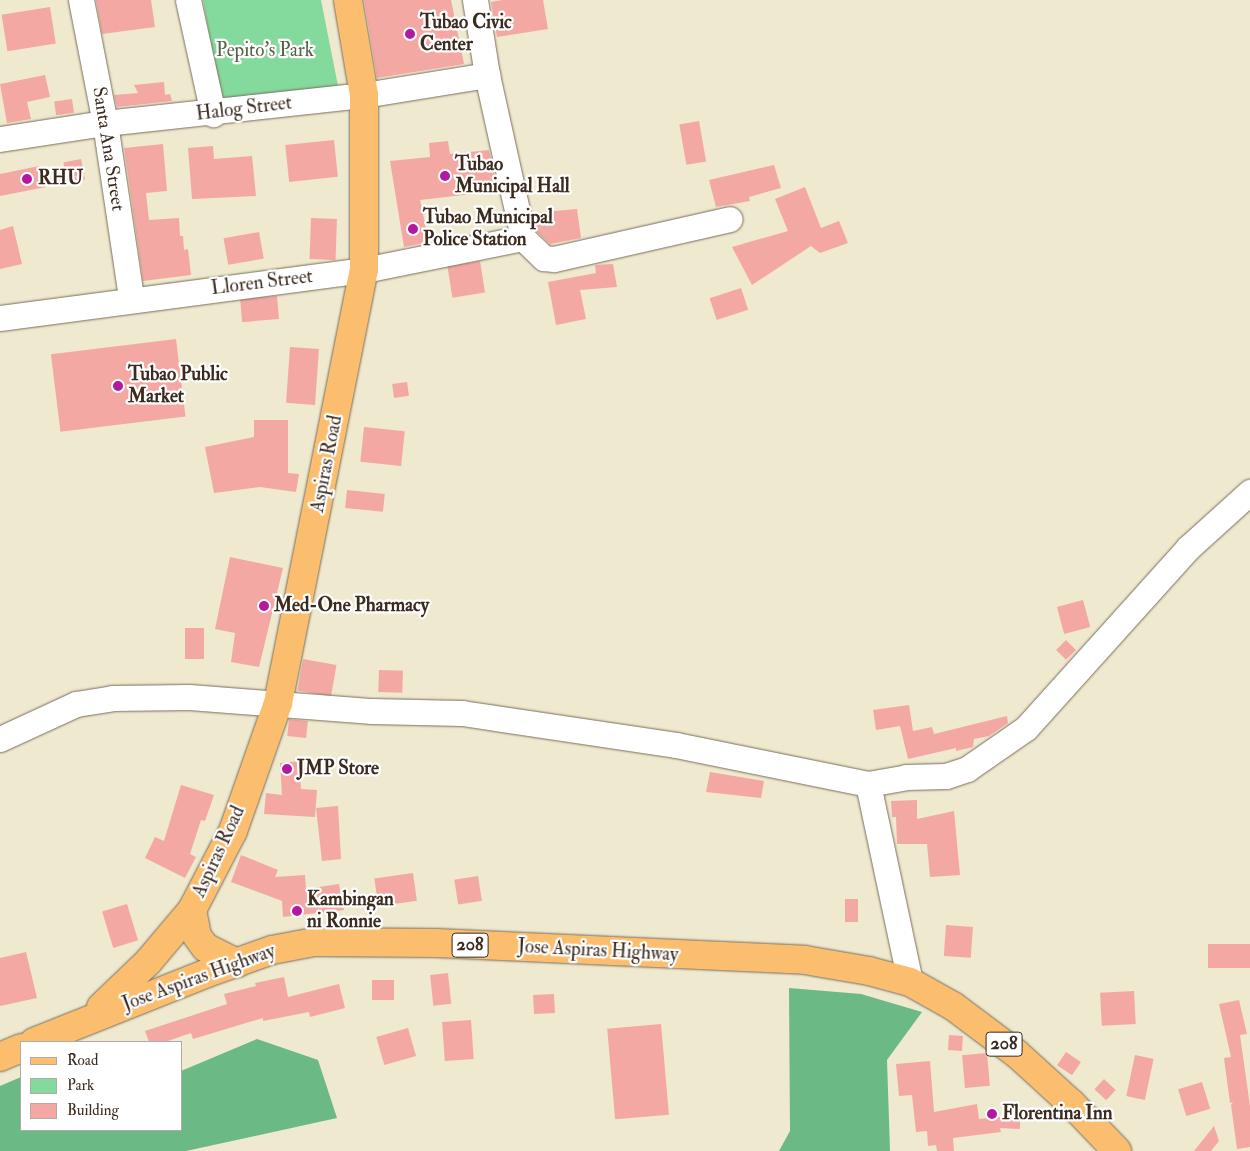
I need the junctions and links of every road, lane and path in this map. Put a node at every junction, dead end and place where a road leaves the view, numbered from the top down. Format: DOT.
graph roads {
  1 [pos="81,0"];
  2 [pos="188,0"];
  3 [pos="348,0"];
  4 [pos="474,0"];
  5 [pos="487,75"];
  6 [pos="364,95"];
  7 [pos="213,114"];
  8 [pos="105,123"];
  9 [pos="0,139"];
  10 [pos="730,219"];
  11 [pos="523,238"];
  12 [pos="364,270"];
  13 [pos="131,298"];
  14 [pos="0,318"];
  15 [pos="1250,492"];
  16 [pos="278,703"];
  17 [pos="0,739"];
  18 [pos="868,784"];
  19 [pos="192,910"];
  20 [pos="237,963"];
  21 [pos="910,982"];
  22 [pos="84,1020"];
  23 [pos="36,1041"];
  24 [pos="20,1048"];
  25 [pos="0,1057"];
  26 [pos="1117,1151"];
  1 -- 8 [label="street, Santa Ana Street"];
  2 -- 7 [label="street"];
  3 -- 6 [label="main road, Aspiras Road"];
  4 -- 5 [label="street"];
  5 -- 6 [label="street, Halog Street"];
  5 -- 11 [label="street"];
  6 -- 7 [label="street, Halog Street"];
  6 -- 12 [label="main road, Aspiras Road"];
  7 -- 8 [label="street, Halog Street"];
  8 -- 9 [label="street, Halog Street"];
  8 -- 13 [label="street, Santa Ana Street"];
  10 -- 11 [label="street"];
  11 -- 12 [label="street, Lloren Street"];
  12 -- 13 [label="street, Lloren Street"];
  12 -- 16 [label="main road, Aspiras Road"];
  13 -- 14 [label="street, Lloren Street"];
  15 -- 18 [label="street"];
  16 -- 17 [label="street"];
  16 -- 18 [label="street"];
  16 -- 19 [label="main road, Aspiras Road"];
  18 -- 21 [label="street"];
  19 -- 20 [label="main road, Aspiras Road"];
  19 -- 22 [label="main road, Aspiras Road"];
  20 -- 21 [label="main road, Jose Aspiras Highway / 208"];
  20 -- 22 [label="main road, Jose Aspiras Highway / 208"];
  21 -- 26 [label="main road, Jose Aspiras Highway / 208"];
  22 -- 23 [label="main road, Jose Aspiras Highway / 208"];
  24 -- 25 [label="main road"];
}
